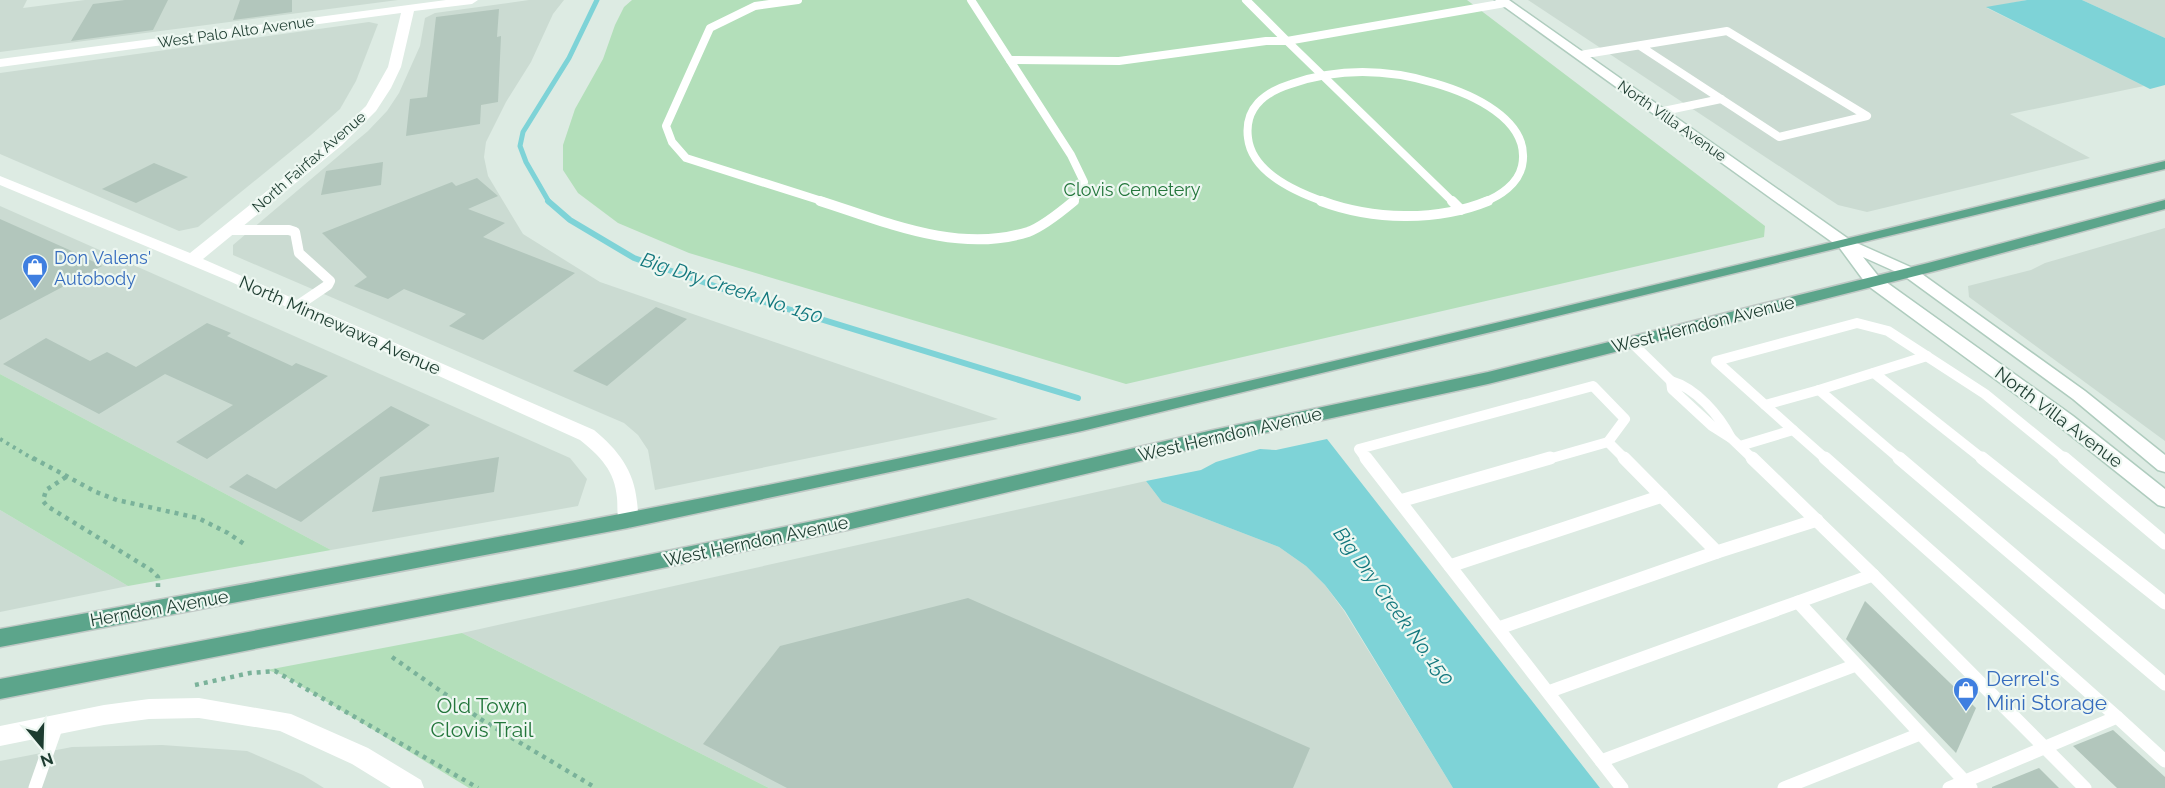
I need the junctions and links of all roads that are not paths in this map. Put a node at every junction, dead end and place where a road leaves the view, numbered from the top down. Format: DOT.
graph roads {
  1 [pos="472,0"];
  2 [pos="798,0"];
  3 [pos="971,0"];
  4 [pos="1246,0"];
  5 [pos="1503,2"];
  6 [pos="408,9"];
  7 [pos="1287,41"];
  8 [pos="1640,46"];
  9 [pos="1580,56"];
  10 [pos="1010,60"];
  11 [pos="0,63"];
  12 [pos="1321,74"];
  13 [pos="1720,99"];
  14 [pos="1659,112"];
  15 [pos="2165,165"];
  16 [pos="0,180"];
  17 [pos="2165,204"];
  18 [pos="1461,210"];
  19 [pos="229,230"];
  20 [pos="1844,243"];
  21 [pos="191,260"];
  22 [pos="1909,272"];
  23 [pos="1873,281"];
  24 [pos="297,306"];
  25 [pos="1632,343"];
  26 [pos="1927,356"];
  27 [pos="1874,373"];
  28 [pos="1819,390"];
  29 [pos="1765,405"];
  30 [pos="1793,430"];
  31 [pos="1608,442"];
  32 [pos="1736,442"];
  33 [pos="2165,465"];
  34 [pos="1662,496"];
  35 [pos="2165,500"];
  36 [pos="1400,501"];
  37 [pos="1817,519"];
  38 [pos="627,520"];
  39 [pos="2165,543"];
  40 [pos="1717,552"];
  41 [pos="1450,566"];
  42 [pos="1874,575"];
  43 [pos="1798,602"];
  44 [pos="2165,603"];
  45 [pos="1499,628"];
  46 [pos="0,638"];
  47 [pos="1856,664"];
  48 [pos="2165,684"];
  49 [pos="0,688"];
  50 [pos="1548,692"];
  51 [pos="2117,717"];
  52 [pos="57,725"];
  53 [pos="1920,734"];
  54 [pos="0,736"];
  55 [pos="2044,748"];
  56 [pos="1601,761"];
  57 [pos="2165,761"];
  58 [pos="401,785"];
  59 [pos="1968,785"];
  60 [pos="35,788"];
  61 [pos="1622,788"];
  62 [pos="1784,788"];
  63 [pos="1949,788"];
  64 [pos="2085,788"];
  1 -- 6 [label="street, West Palo Alto Avenue"];
  2 -- 10 [label="lane"];
  3 -- 10 [label="lane"];
  4 -- 7 [label="lane"];
  5 -- 7 [label="lane"];
  5 -- 9 [label="street, North Villa Avenue"];
  6 -- 11 [label="street, West Palo Alto Avenue"];
  6 -- 19 [label="street, North Fairfax Avenue"];
  7 -- 10 [label="lane"];
  7 -- 12 [label="lane"];
  8 -- 9 [label="lane"];
  8 -- 13 [label="lane"];
  8 -- 13 [label="lane"];
  9 -- 14 [label="street, North Villa Avenue"];
  12 -- 18 [label="lane"];
  12 -- 18 [label="lane"];
  12 -- 18 [label="lane"];
  13 -- 14 [label="lane"];
  14 -- 20 [label="street, North Villa Avenue"];
  15 -- 20 [label="main road"];
  16 -- 21 [label="street, North Minnewawa Avenue"];
  17 -- 22 [label="main road, West Herndon Avenue"];
  19 -- 21 [label="street, North Fairfax Avenue"];
  19 -- 24 [label="lane"];
  20 -- 22 [label="street, North Villa Avenue"];
  20 -- 23 [label="street, North Villa Avenue"];
  20 -- 38 [label="main road"];
  21 -- 24 [label="street, North Minnewawa Avenue"];
  22 -- 23 [label="main road, West Herndon Avenue"];
  22 -- 33 [label="street, North Villa Avenue"];
  23 -- 25 [label="main road, West Herndon Avenue"];
  23 -- 35 [label="street, North Villa Avenue"];
  24 -- 38 [label="street, North Minnewawa Avenue"];
  25 -- 32 [label="lane"];
  25 -- 49 [label="main road, West Herndon Avenue"];
  26 -- 27 [label="lane"];
  26 -- 29 [label="lane"];
  26 -- 39 [label="lane"];
  27 -- 28 [label="lane"];
  27 -- 44 [label="lane"];
  28 -- 29 [label="lane"];
  28 -- 48 [label="lane"];
  29 -- 30 [label="lane"];
  30 -- 32 [label="lane"];
  30 -- 51 [label="lane"];
  31 -- 34 [label="lane"];
  31 -- 36 [label="lane"];
  31 -- 36 [label="lane"];
  32 -- 37 [label="lane"];
  34 -- 40 [label="lane"];
  34 -- 41 [label="lane"];
  36 -- 41 [label="lane"];
  37 -- 40 [label="lane"];
  37 -- 42 [label="lane"];
  38 -- 46 [label="main road, Herndon Avenue"];
  40 -- 45 [label="lane"];
  41 -- 45 [label="lane"];
  42 -- 43 [label="lane"];
  42 -- 55 [label="lane"];
  43 -- 47 [label="lane"];
  43 -- 50 [label="lane"];
  45 -- 50 [label="lane"];
  47 -- 53 [label="lane"];
  47 -- 56 [label="lane"];
  50 -- 56 [label="lane"];
  51 -- 55 [label="lane"];
  51 -- 57 [label="lane"];
  52 -- 54 [label="street"];
  52 -- 58 [label="street"];
  52 -- 60 [label="lane"];
  53 -- 59 [label="lane"];
  53 -- 62 [label="lane"];
  55 -- 59 [label="lane"];
  55 -- 64 [label="lane"];
  56 -- 61 [label="lane"];
  59 -- 63 [label="lane"];
}
